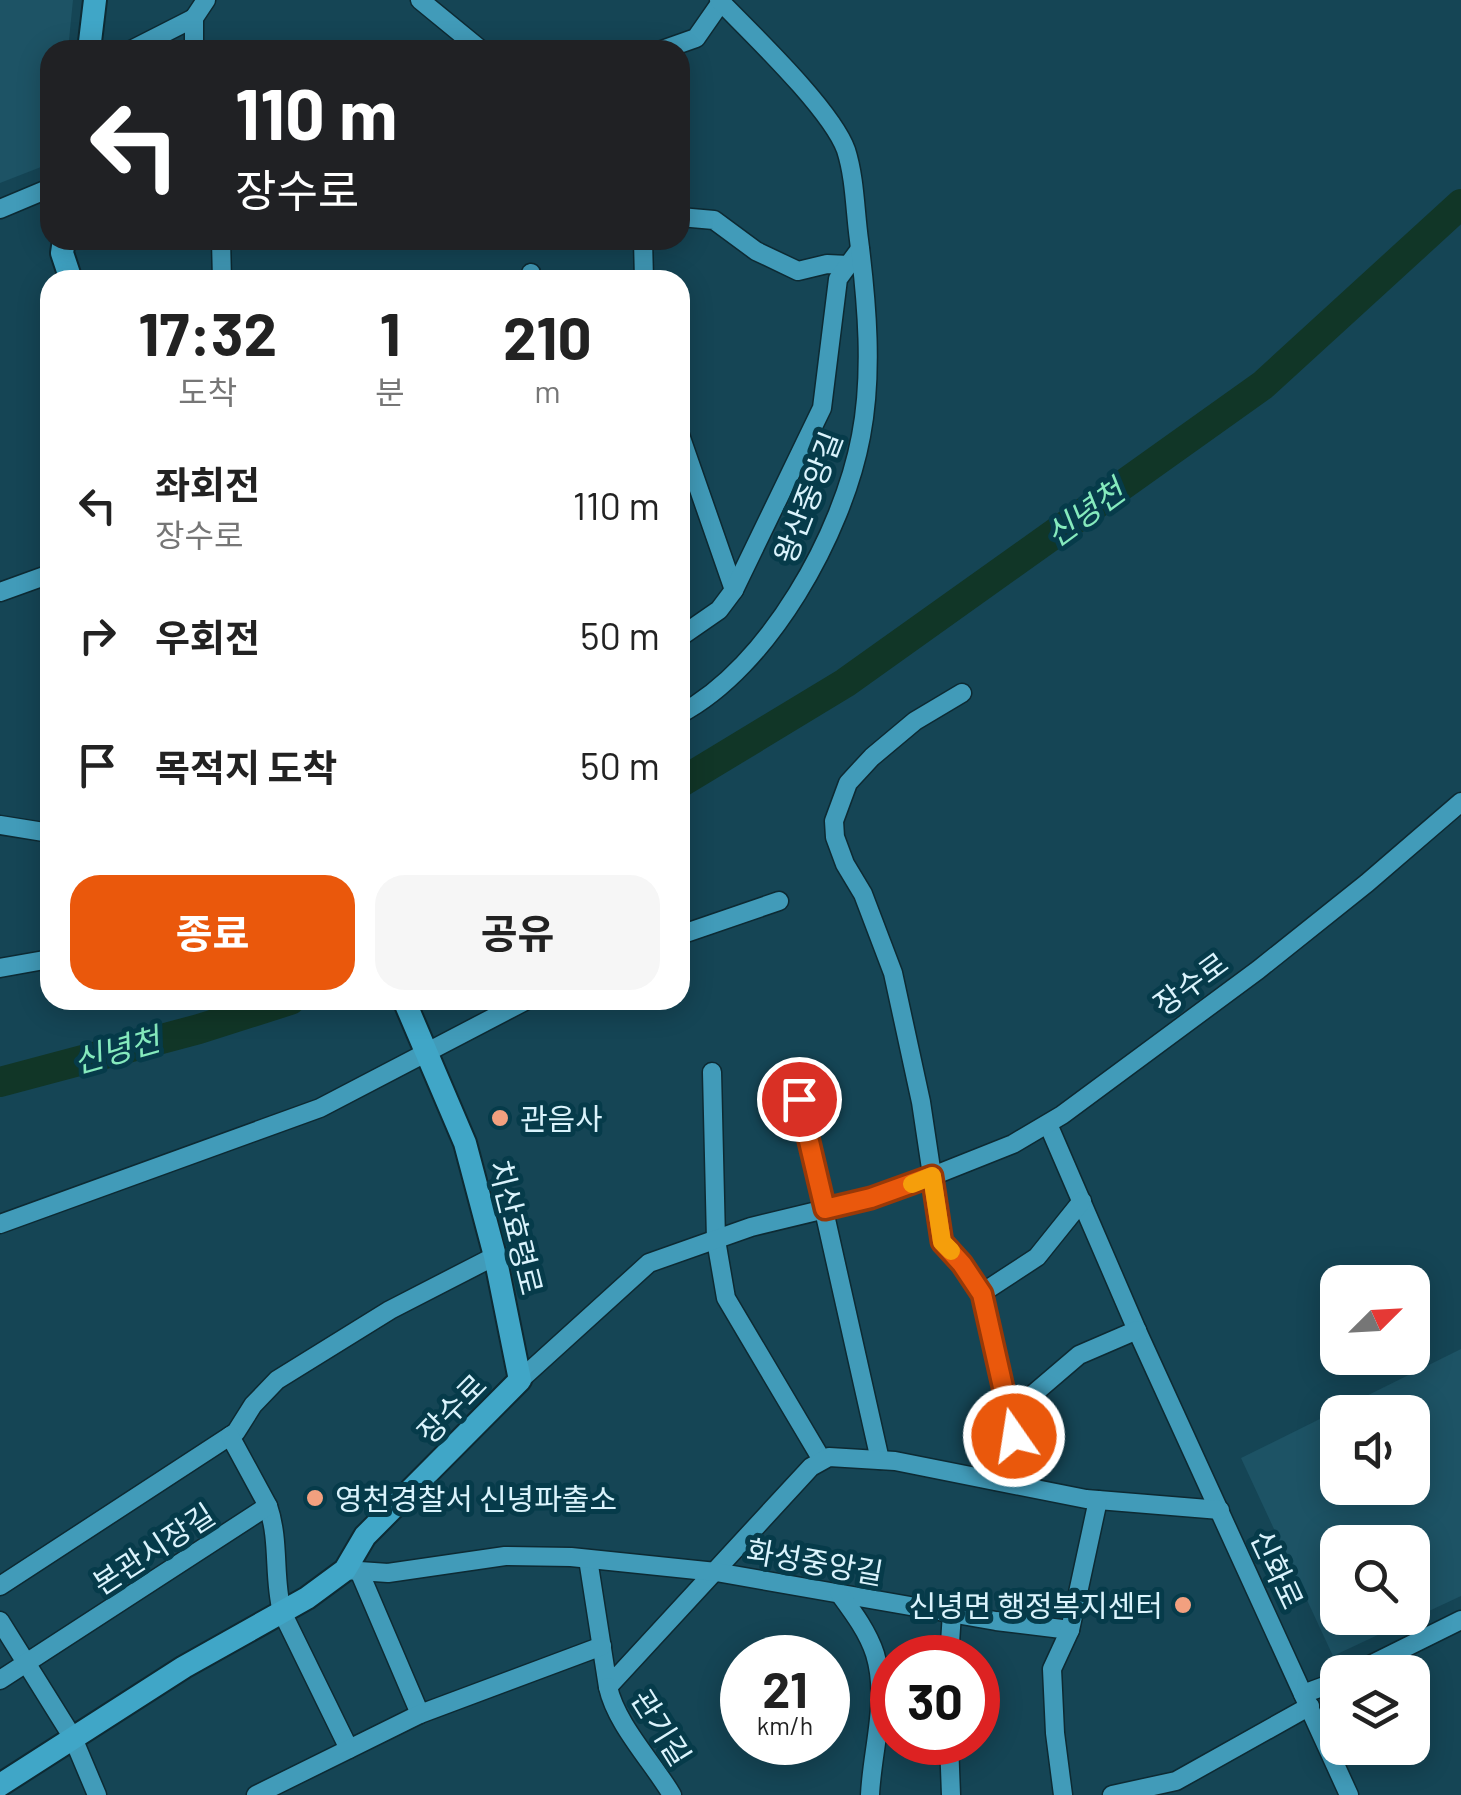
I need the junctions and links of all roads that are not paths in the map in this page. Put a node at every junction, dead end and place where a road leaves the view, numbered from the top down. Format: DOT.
graph roads {
  1 [pos="94,0"];
  2 [pos="206,0"];
  3 [pos="420,0"];
  4 [pos="720,1"];
  5 [pos="194,18"];
  6 [pos="90,40"];
  7 [pos="151,40"];
  8 [pos="194,40"];
  9 [pos="469,40"];
  10 [pos="690,40"];
  11 [pos="40,192"];
  12 [pos="0,209"];
  13 [pos="690,218"];
  14 [pos="854,257"];
  15 [pos="690,464"];
  16 [pos="40,578"];
  17 [pos="734,590"];
  18 [pos="0,592"];
  19 [pos="690,631"];
  20 [pos="962,693"];
  21 [pos="690,707"];
  22 [pos="1461,802"];
  23 [pos="0,825"];
  24 [pos="40,831"];
  25 [pos="778,901"];
  26 [pos="690,932"];
  27 [pos="40,961"];
  28 [pos="0,968"];
  29 [pos="408,1010"];
  30 [pos="503,1010"];
  31 [pos="423,1044"];
  32 [pos="712,1072"];
  33 [pos="799,1099"];
  34 [pos="1048,1124"];
  35 [pos="932,1176"];
  36 [pos="1082,1201"];
  37 [pos="825,1209"];
  38 [pos="0,1224"];
  39 [pos="716,1240"];
  40 [pos="495,1256"];
  41 [pos="982,1294"];
  42 [pos="1137,1330"];
  43 [pos="520,1380"];
  44 [pos="1010,1414"];
  45 [pos="230,1436"];
  46 [pos="822,1460"];
  47 [pos="880,1460"];
  48 [pos="997,1481"];
  49 [pos="1098,1500"];
  50 [pos="268,1506"];
  51 [pos="1220,1510"];
  52 [pos="588,1559"];
  53 [pos="352,1571"];
  54 [pos="716,1572"];
  55 [pos="0,1586"];
  56 [pos="840,1593"];
  57 [pos="282,1612"];
  58 [pos="952,1613"];
  59 [pos="1461,1620"];
  60 [pos="0,1621"];
  61 [pos="1070,1630"];
  62 [pos="951,1635"];
  63 [pos="602,1646"];
  64 [pos="1390,1655"];
  65 [pos="26,1663"];
  66 [pos="0,1680"];
  67 [pos="608,1688"];
  68 [pos="1320,1692"];
  69 [pos="1307,1700"];
  70 [pos="420,1714"];
  71 [pos="73,1738"];
  72 [pos="350,1749"];
  73 [pos="950,1765"];
  74 [pos="0,1785"];
  75 [pos="97,1795"];
  76 [pos="256,1795"];
  77 [pos="672,1795"];
  78 [pos="870,1795"];
  79 [pos="951,1795"];
  80 [pos="1063,1795"];
  81 [pos="1112,1795"];
  82 [pos="1349,1795"];
  1 -- 6 [label="main road"];
  2 -- 5 [label="street"];
  3 -- 9 [label="street"];
  4 -- 10 [label="street"];
  4 -- 14 [label="street, 왕산중앙길"];
  5 -- 7 [label="street"];
  5 -- 8 [label="street"];
  11 -- 12 [label="street"];
  13 -- 14 [label="street"];
  14 -- 17 [label="street, 왕산중앙길"];
  14 -- 21 [label="street, 왕산중앙길"];
  15 -- 17 [label="street"];
  16 -- 18 [label="street"];
  17 -- 19 [label="street"];
  20 -- 35 [label="street"];
  22 -- 34 [label="street, 장수로"];
  23 -- 24 [label="street"];
  25 -- 26 [label="street"];
  27 -- 28 [label="street"];
  29 -- 31 [label="main road, 치산효령로"];
  30 -- 31 [label="street"];
  31 -- 38 [label="street"];
  31 -- 40 [label="main road, 치산효령로"];
  32 -- 39 [label="street"];
  33 -- 37 [label="street"];
  34 -- 35 [label="street, 장수로"];
  34 -- 36 [label="street"];
  35 -- 37 [label="street, 장수로"];
  35 -- 41 [label="street"];
  36 -- 41 [label="street"];
  36 -- 42 [label="street"];
  37 -- 39 [label="street, 장수로"];
  37 -- 47 [label="street"];
  39 -- 43 [label="street, 장수로"];
  39 -- 46 [label="street"];
  40 -- 43 [label="main road, 치산효령로"];
  40 -- 45 [label="street, 본관시장길"];
  41 -- 44 [label="street"];
  42 -- 44 [label="street"];
  42 -- 51 [label="street, 신화로"];
  43 -- 53 [label="main road, 장수로"];
  44 -- 48 [label="street"];
  45 -- 50 [label="street"];
  45 -- 55 [label="street, 본관시장길"];
  46 -- 47 [label="street"];
  46 -- 54 [label="street, 화성중앙길"];
  47 -- 48 [label="street"];
  48 -- 49 [label="street"];
  49 -- 51 [label="street"];
  49 -- 61 [label="street"];
  50 -- 57 [label="street"];
  50 -- 65 [label="street, 본관시장길"];
  51 -- 69 [label="street, 신화로"];
  52 -- 53 [label="street, 화성중앙길"];
  52 -- 54 [label="street, 화성중앙길"];
  52 -- 63 [label="street, 관기길"];
  53 -- 57 [label="main road, 장수로"];
  53 -- 70 [label="street"];
  54 -- 56 [label="street, 화성중앙길"];
  54 -- 67 [label="street"];
  56 -- 58 [label="street, 화성중앙길"];
  56 -- 78 [label="street"];
  57 -- 71 [label="main road, 장수로"];
  57 -- 72 [label="street"];
  58 -- 61 [label="street, 화성중앙길"];
  58 -- 62 [label="street"];
  59 -- 64 [label="street"];
  60 -- 65 [label="street"];
  61 -- 80 [label="street"];
  63 -- 67 [label="street, 관기길"];
  63 -- 70 [label="street"];
  65 -- 66 [label="street, 본관시장길"];
  65 -- 71 [label="street"];
  67 -- 77 [label="street, 관기길"];
  68 -- 69 [label="street"];
  69 -- 81 [label="street"];
  69 -- 82 [label="street, 신화로"];
  70 -- 72 [label="street"];
  71 -- 74 [label="main road, 장수로"];
  71 -- 75 [label="street"];
  72 -- 76 [label="street"];
  73 -- 79 [label="street"];
}
